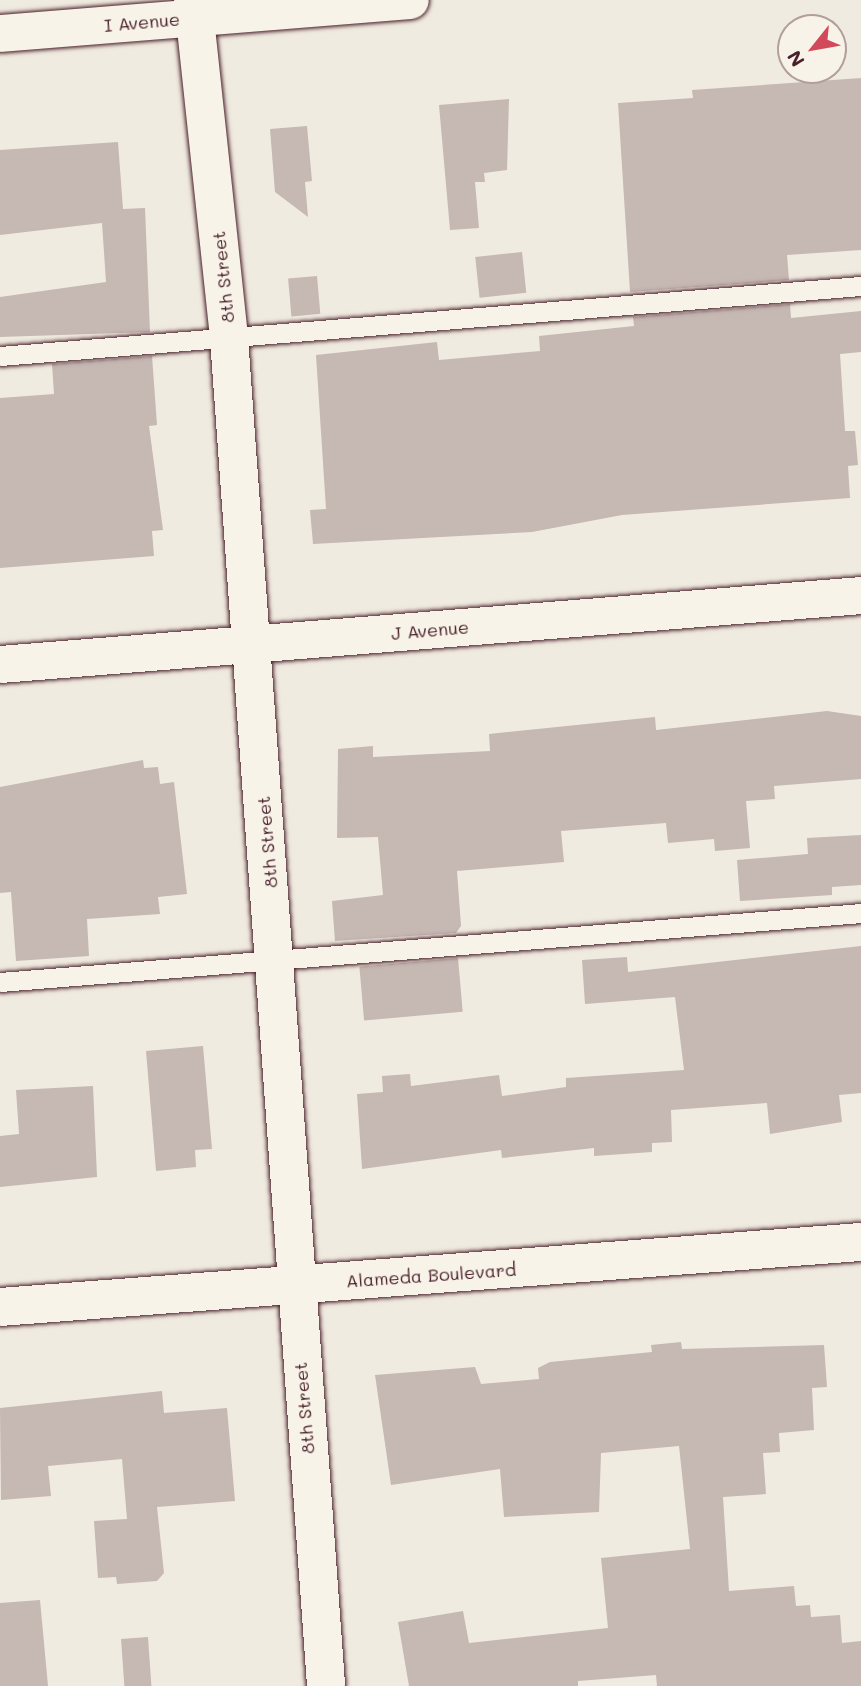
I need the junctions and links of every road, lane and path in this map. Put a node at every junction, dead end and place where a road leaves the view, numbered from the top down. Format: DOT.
graph roads {
  1 [pos="410,0"];
  2 [pos="194,9"];
  3 [pos="0,33"];
  4 [pos="861,286"];
  5 [pos="229,338"];
  6 [pos="0,356"];
  7 [pos="861,595"];
  8 [pos="250,644"];
  9 [pos="0,664"];
  10 [pos="861,913"];
  11 [pos="278,960"];
  12 [pos="0,982"];
  13 [pos="861,1242"];
  14 [pos="293,1285"];
  15 [pos="0,1307"];
  16 [pos="326,1686"];
  1 -- 2 [label="street, I Avenue"];
  2 -- 3 [label="street, I Avenue"];
  2 -- 5 [label="street, 8th Street"];
  4 -- 5 [label="lane"];
  5 -- 6 [label="lane"];
  5 -- 8 [label="street, 8th Street"];
  7 -- 8 [label="street, J Avenue"];
  8 -- 9 [label="street, J Avenue"];
  8 -- 11 [label="street, 8th Street"];
  10 -- 11 [label="lane"];
  11 -- 12 [label="lane"];
  11 -- 14 [label="street, 8th Street"];
  13 -- 14 [label="street, Alameda Boulevard"];
  14 -- 15 [label="street, Alameda Boulevard"];
  14 -- 16 [label="street, 8th Street"];
}
